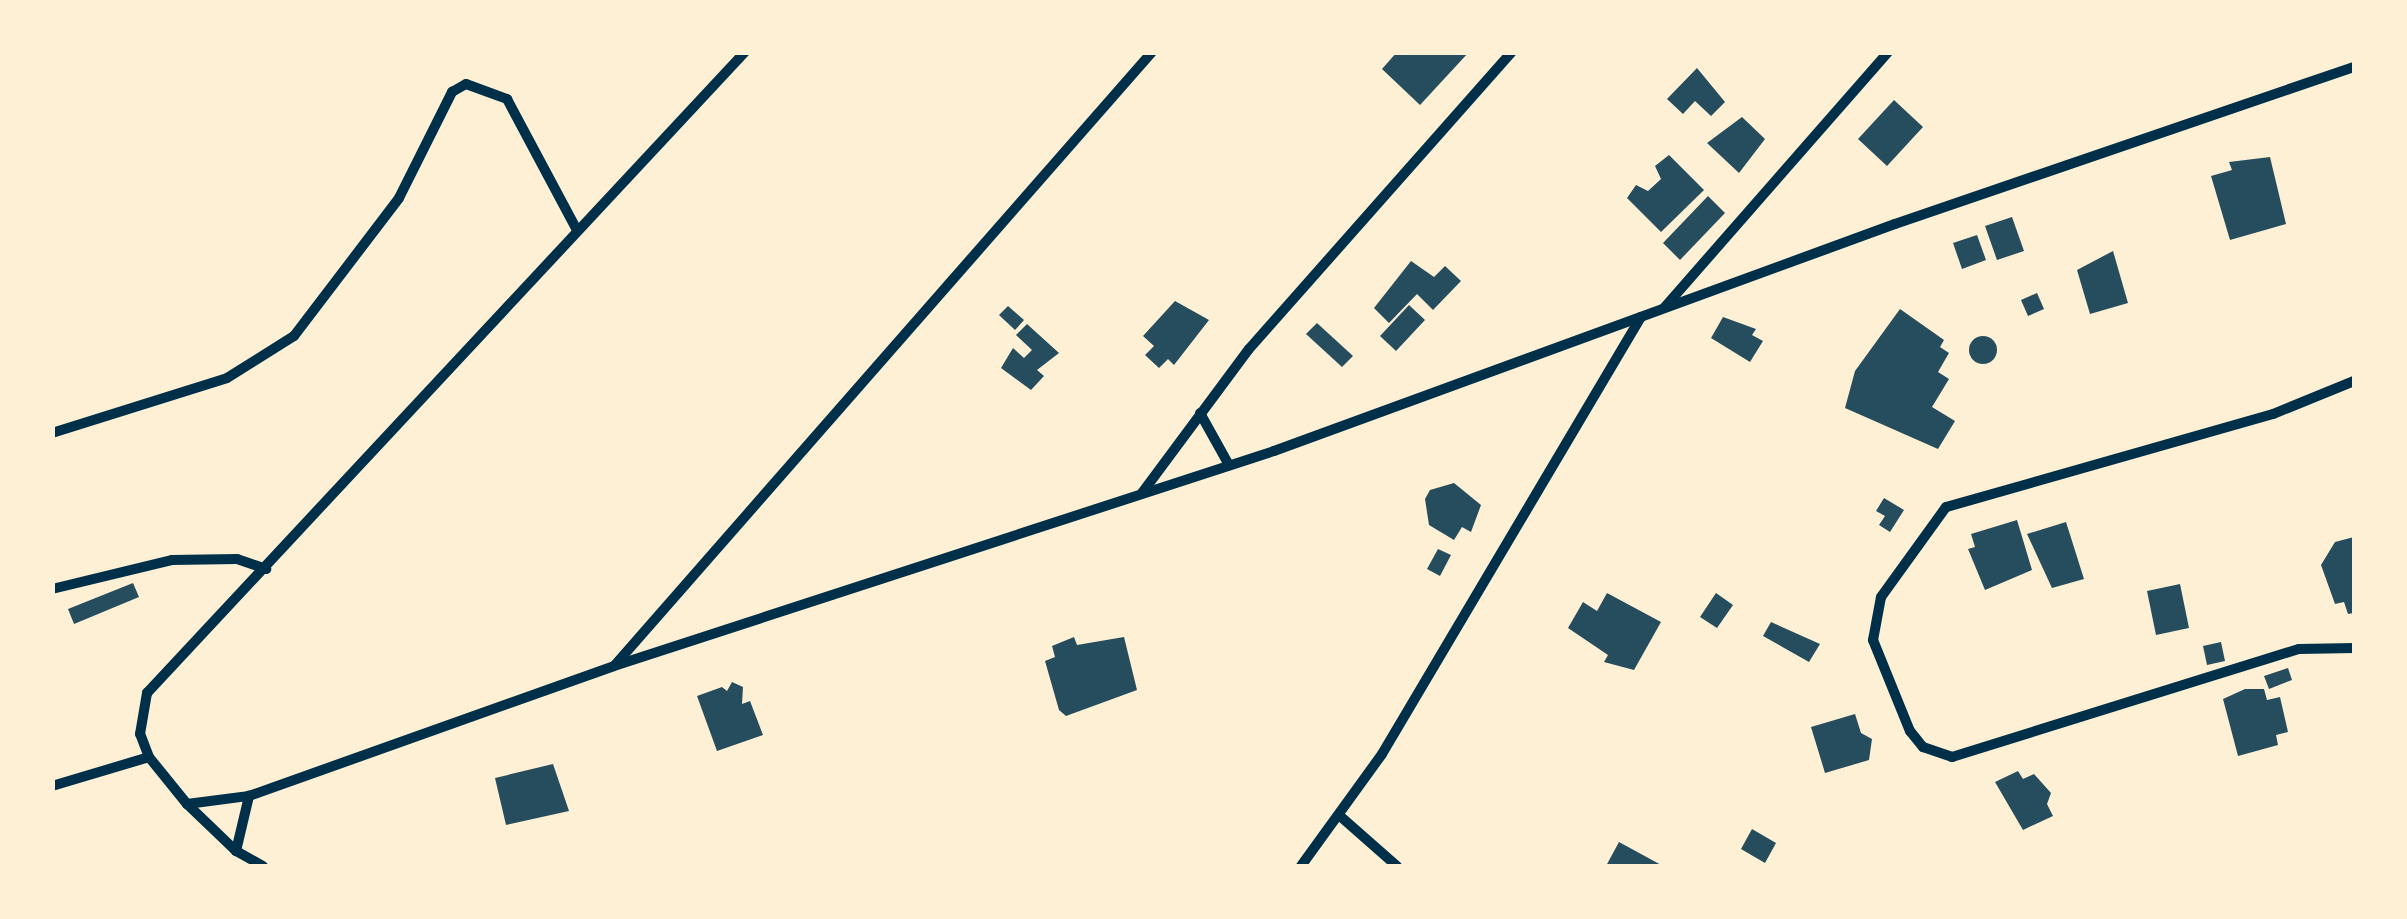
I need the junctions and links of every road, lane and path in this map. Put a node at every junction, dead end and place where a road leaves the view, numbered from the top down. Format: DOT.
graph roads {
  1 [pos="745,52"];
  2 [pos="1152,52"];
  3 [pos="1512,52"];
  4 [pos="1888,52"];
  5 [pos="2354,67"];
  6 [pos="576,228"];
  7 [pos="1663,308"];
  8 [pos="1641,316"];
  9 [pos="2354,381"];
  10 [pos="1200,413"];
  11 [pos="52,432"];
  12 [pos="1229,466"];
  13 [pos="1141,494"];
  14 [pos="266,569"];
  15 [pos="52,588"];
  16 [pos="2354,648"];
  17 [pos="614,666"];
  18 [pos="148,757"];
  19 [pos="52,786"];
  20 [pos="249,796"];
  21 [pos="187,804"];
  22 [pos="1340,816"];
  23 [pos="236,850"];
  24 [pos="264,866"];
  25 [pos="1301,866"];
  26 [pos="1398,866"];
  1 -- 6 [label="street"];
  2 -- 17 [label="street"];
  3 -- 10 [label="street"];
  4 -- 7 [label="street"];
  5 -- 7 [label="street"];
  6 -- 11 [label="street"];
  6 -- 14 [label="street"];
  7 -- 8 [label="street"];
  8 -- 12 [label="street"];
  8 -- 22 [label="street"];
  9 -- 16 [label="street"];
  10 -- 12 [label="street"];
  10 -- 13 [label="street"];
  12 -- 13 [label="street"];
  13 -- 17 [label="street"];
  14 -- 15 [label="street"];
  14 -- 18 [label="street"];
  17 -- 20 [label="street"];
  18 -- 19 [label="street"];
  18 -- 21 [label="street"];
  20 -- 21 [label="street"];
  20 -- 23 [label="street"];
  21 -- 23 [label="street"];
  22 -- 25 [label="street"];
  22 -- 26 [label="street"];
  23 -- 24 [label="street"];
}
